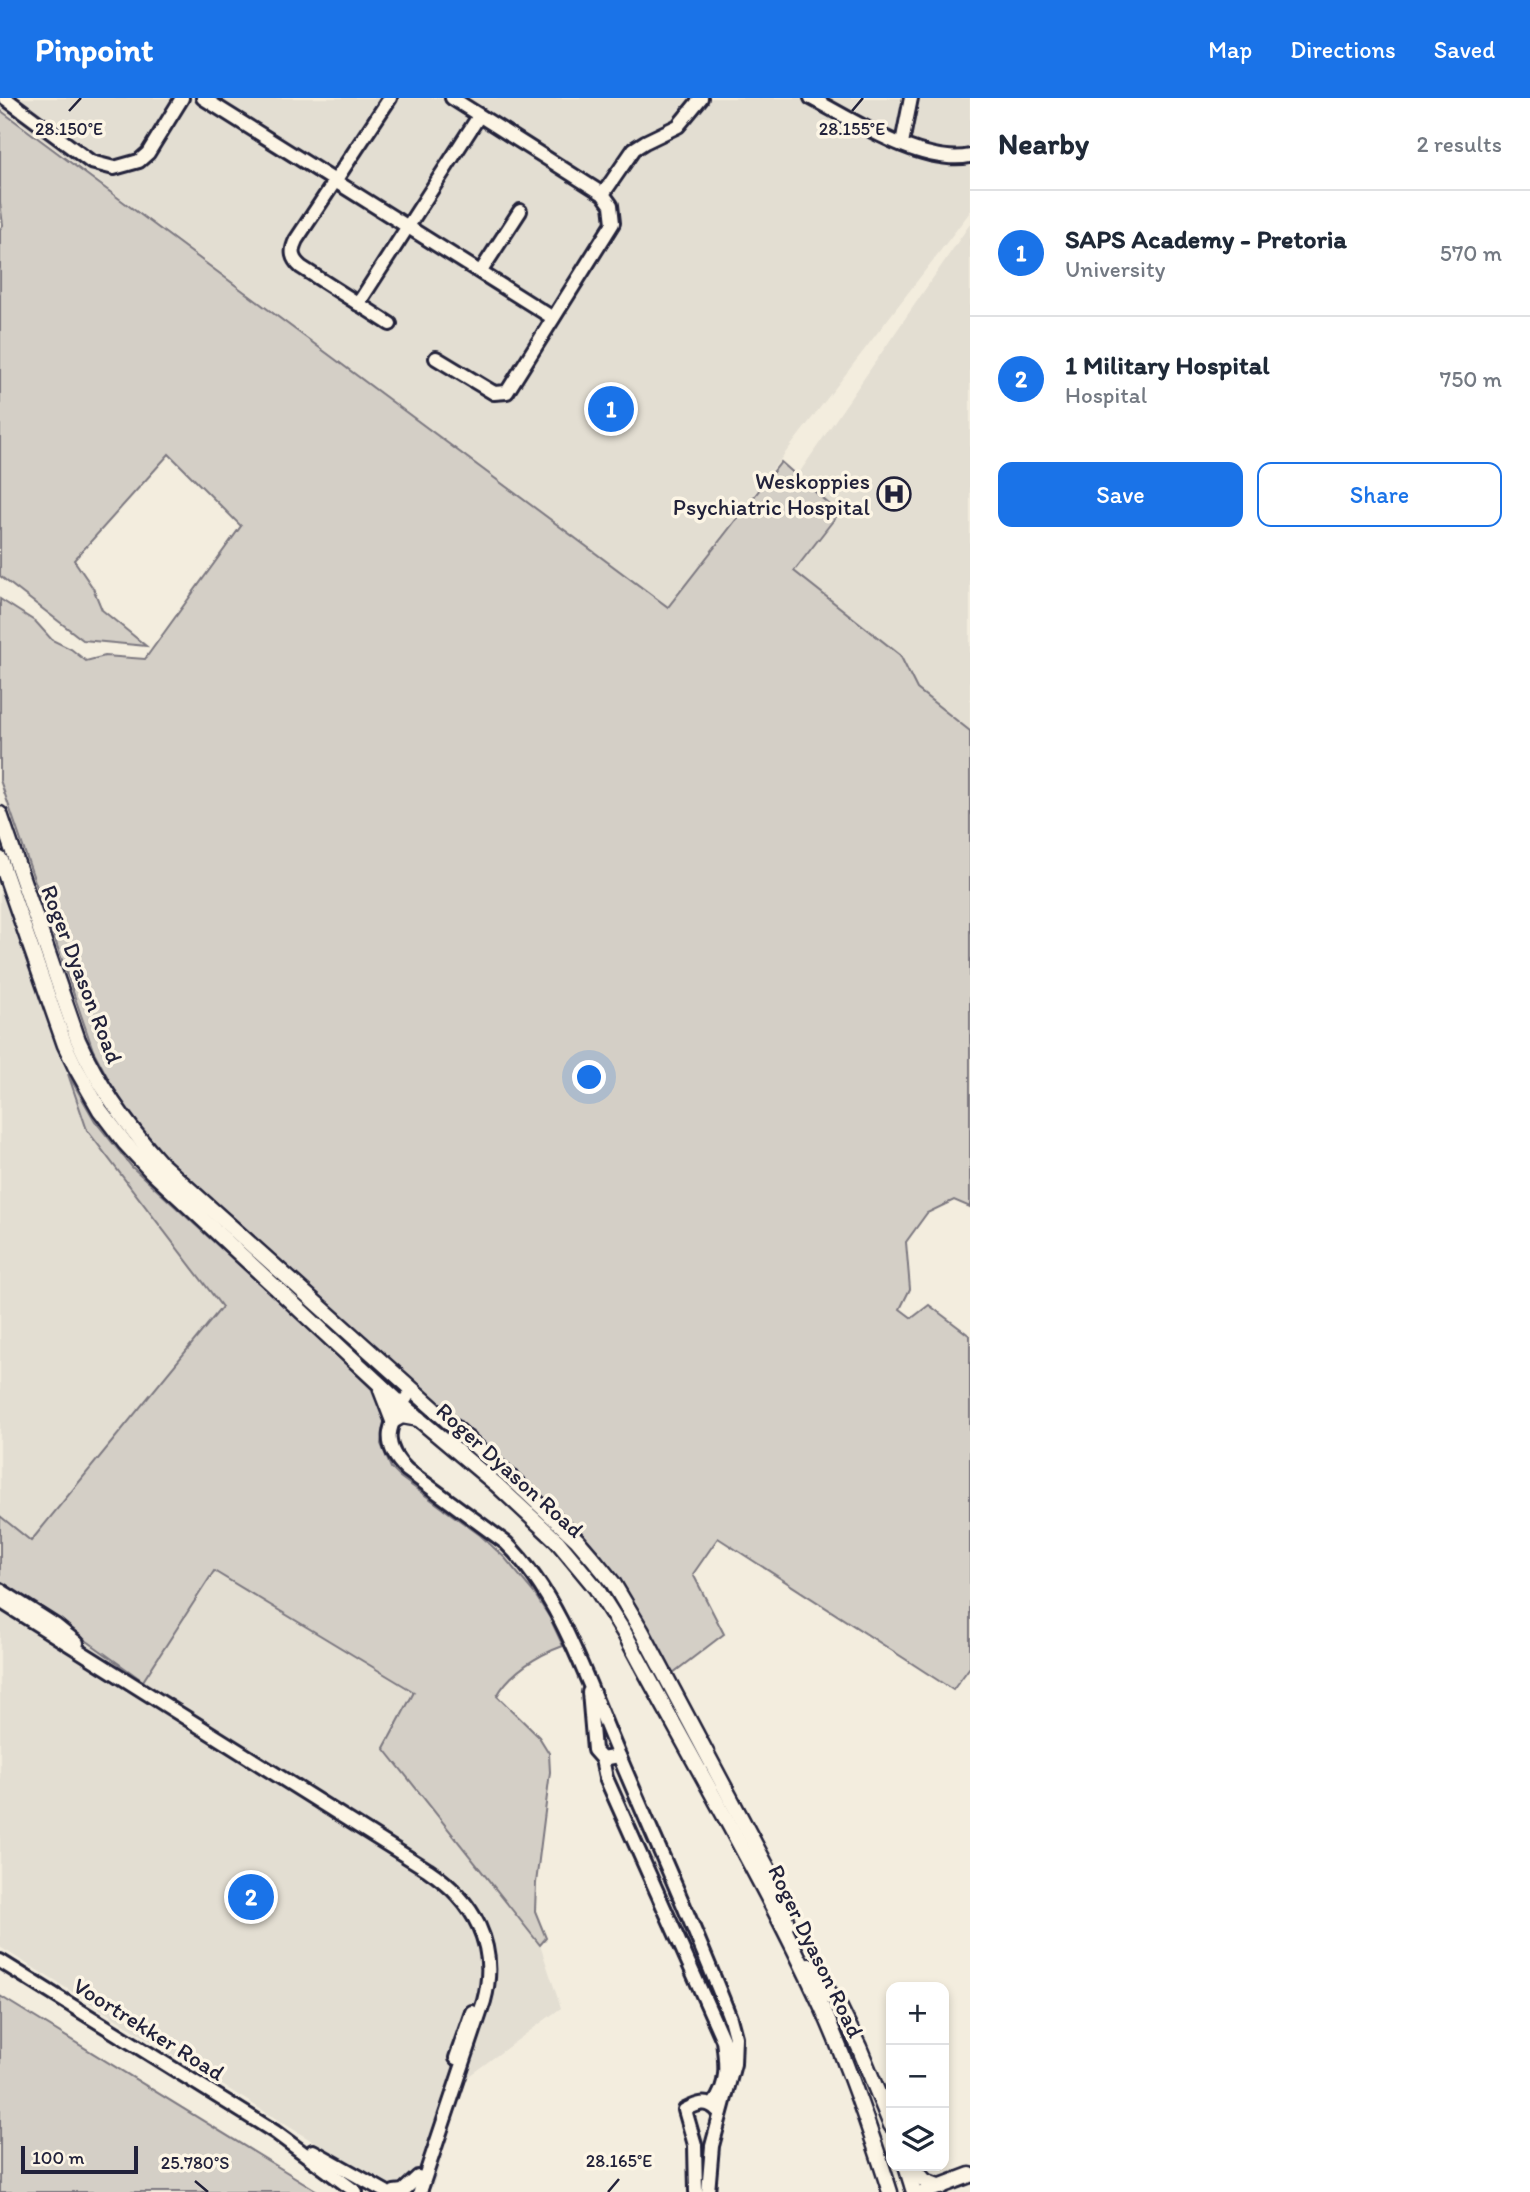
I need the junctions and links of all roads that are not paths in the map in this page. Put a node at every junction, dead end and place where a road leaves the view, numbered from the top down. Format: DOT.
graph roads {
  1 [pos="5,98"];
  2 [pos="182,98"];
  3 [pos="203,98"];
  4 [pos="390,98"];
  5 [pos="452,98"];
  6 [pos="701,98"];
  7 [pos="811,98"];
  8 [pos="911,98"];
  9 [pos="479,116"];
  10 [pos="902,143"];
  11 [pos="970,156"];
  12 [pos="336,181"];
  13 [pos="603,194"];
  14 [pos="520,211"];
  15 [pos="408,226"];
  16 [pos="481,271"];
  17 [pos="358,304"];
  18 [pos="553,318"];
  19 [pos="390,324"];
  20 [pos="436,358"];
  21 [pos="0,814"];
  22 [pos="0,859"];
  23 [pos="22,900"];
  24 [pos="262,1256"];
  25 [pos="377,1382"];
  26 [pos="405,1401"];
  27 [pos="393,1420"];
  28 [pos="426,1424"];
  29 [pos="509,1476"];
  30 [pos="0,1590"];
  31 [pos="0,1601"];
  32 [pos="88,1657"];
  33 [pos="587,1677"];
  34 [pos="619,1756"];
  35 [pos="602,1759"];
  36 [pos="0,1961"];
  37 [pos="729,2038"];
  38 [pos="716,2109"];
  39 [pos="886,2113"];
  40 [pos="275,2132"];
  41 [pos="908,2171"];
  42 [pos="916,2171"];
  43 [pos="970,2175"];
  44 [pos="941,2187"];
  45 [pos="419,2188"];
  46 [pos="356,2192"];
  47 [pos="386,2192"];
  48 [pos="394,2192"];
  49 [pos="696,2192"];
  50 [pos="708,2192"];
  51 [pos="890,2192"];
  52 [pos="914,2192"];
  53 [pos="925,2192"];
  1 -- 2 [label="street"];
  3 -- 12 [label="street"];
  4 -- 12 [label="street"];
  5 -- 9 [label="street"];
  6 -- 13 [label="street"];
  7 -- 10 [label="street"];
  8 -- 10 [label="street"];
  9 -- 13 [label="street"];
  9 -- 15 [label="street"];
  10 -- 11 [label="street"];
  12 -- 15 [label="street"];
  12 -- 17 [label="street"];
  13 -- 18 [label="street"];
  14 -- 16 [label="street"];
  15 -- 16 [label="street"];
  15 -- 17 [label="street"];
  16 -- 18 [label="street"];
  17 -- 19 [label="street"];
  18 -- 20 [label="street"];
  21 -- 23 [label="main road, Roger Dyason Road"];
  22 -- 23 [label="main road, Roger Dyason Road"];
  23 -- 24 [label="main road, Roger Dyason Road"];
  23 -- 25 [label="main road, Roger Dyason Road"];
  24 -- 26 [label="main road"];
  24 -- 29 [label="main road, Roger Dyason Road"];
  25 -- 26 [label="main road, Roger Dyason Road"];
  25 -- 27 [label="main road"];
  26 -- 27 [label="street"];
  26 -- 28 [label="main road, Roger Dyason Road"];
  26 -- 29 [label="main road"];
  27 -- 28 [label="main road"];
  27 -- 33 [label="street"];
  28 -- 51 [label="main road, Roger Dyason Road"];
  29 -- 39 [label="main road, Roger Dyason Road"];
  30 -- 32 [label="street"];
  31 -- 32 [label="street"];
  32 -- 45 [label="street"];
  33 -- 34 [label="street"];
  33 -- 35 [label="street"];
  34 -- 35 [label="street"];
  34 -- 37 [label="street"];
  35 -- 37 [label="street"];
  36 -- 40 [label="street, Voortrekker Road"];
  37 -- 38 [label="street"];
  38 -- 49 [label="street"];
  38 -- 50 [label="street"];
  40 -- 46 [label="street, Voortrekker Road"];
  40 -- 47 [label="street, Voortrekker Road"];
  41 -- 52 [label="main road"];
  42 -- 44 [label="main road"];
  43 -- 44 [label="main road"];
  44 -- 53 [label="main road"];
  45 -- 48 [label="street"];
}
